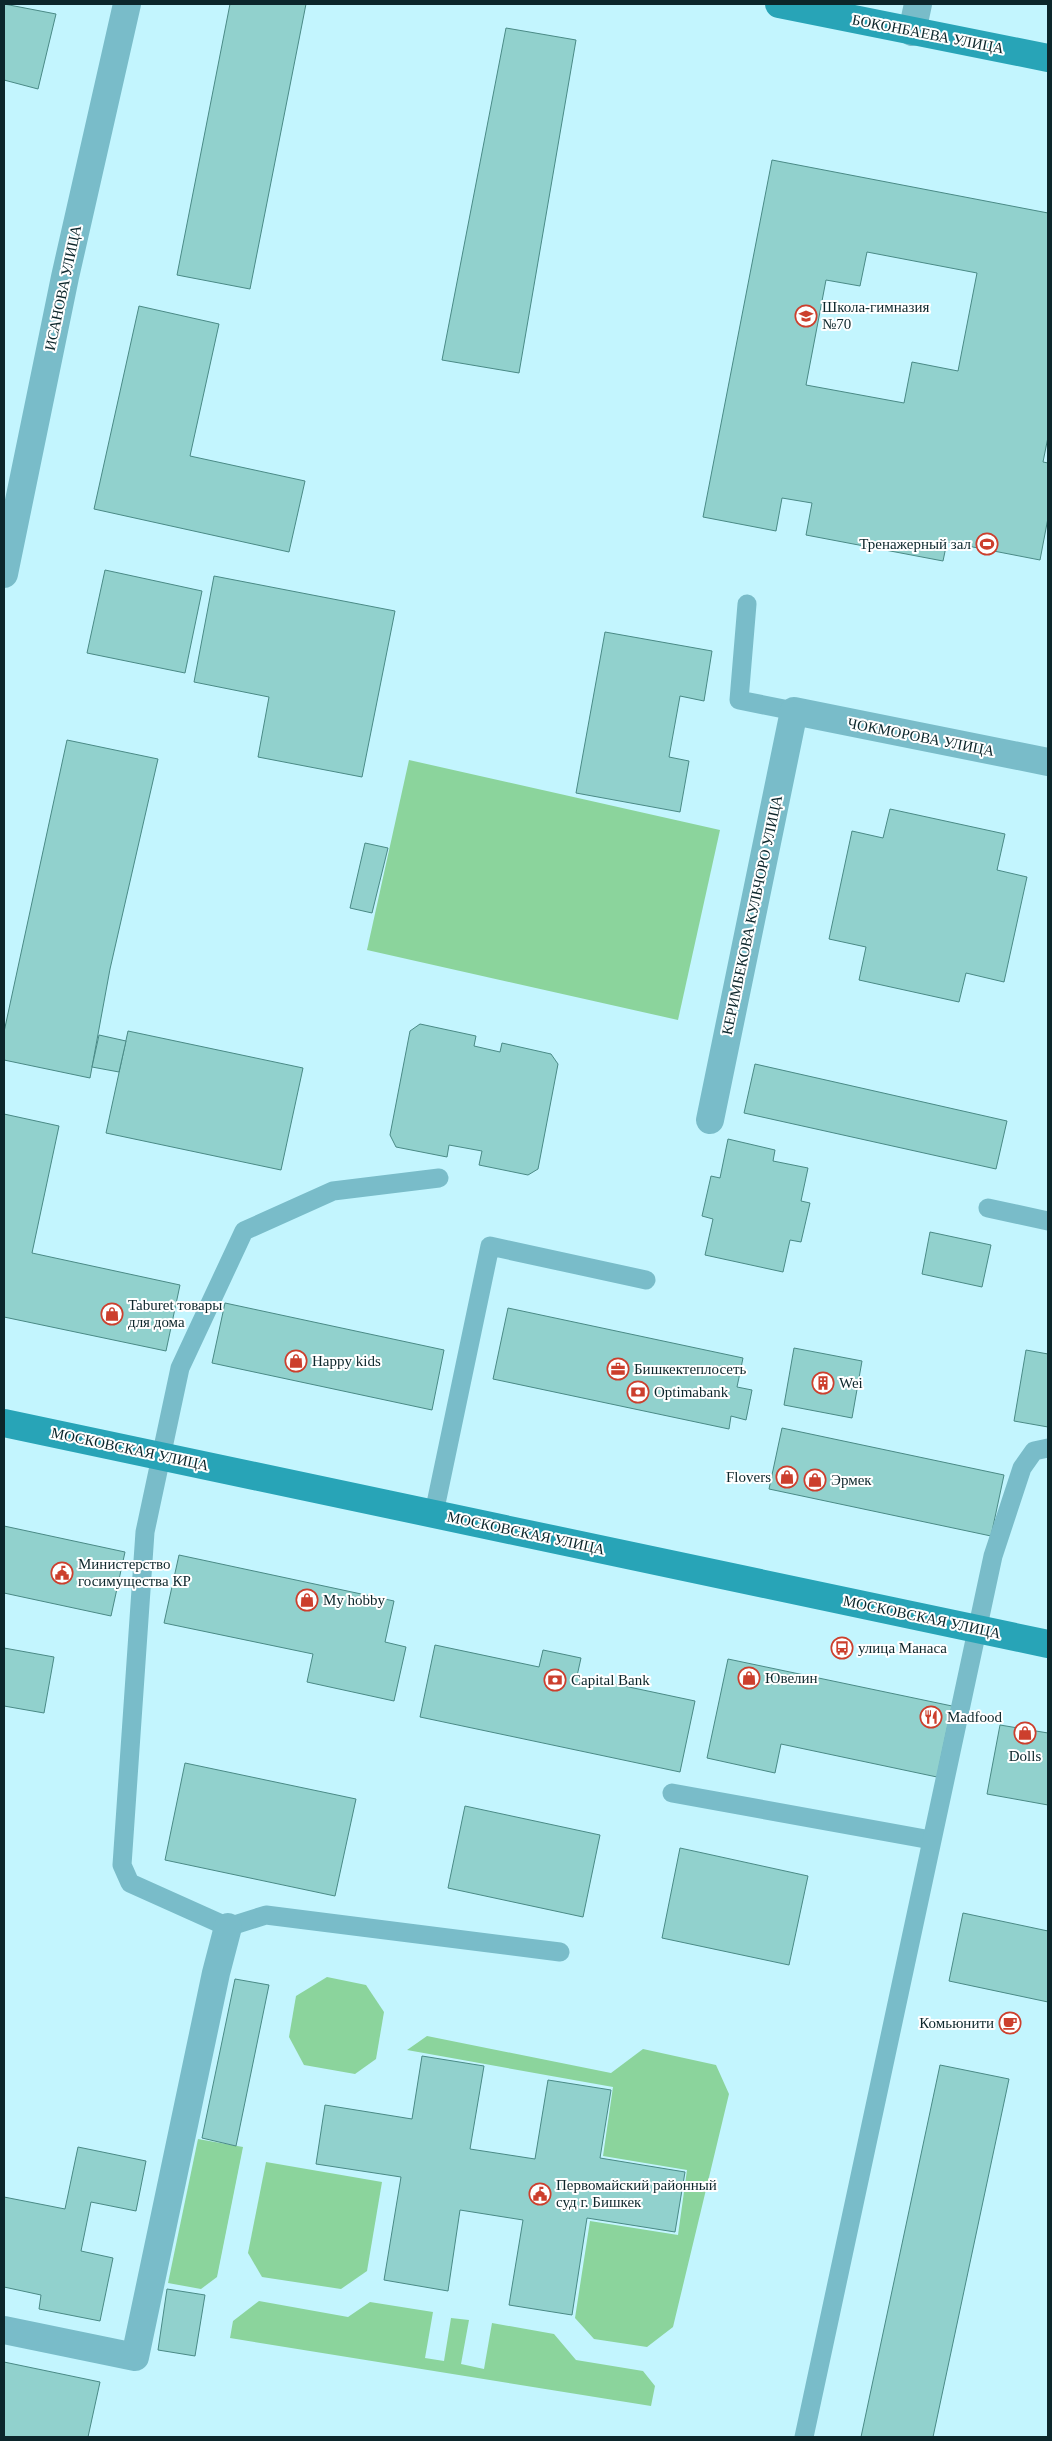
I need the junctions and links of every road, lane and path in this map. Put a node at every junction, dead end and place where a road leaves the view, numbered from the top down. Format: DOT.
graph roads {
  1 [pos="127,4"];
  2 [pos="779,4"];
  3 [pos="918,4"];
  4 [pos="912,32"];
  5 [pos="1048,58"];
  6 [pos="4,574"];
  7 [pos="747,604"];
  8 [pos="794,711"];
  9 [pos="1048,762"];
  10 [pos="710,1120"];
  11 [pos="439,1178"];
  12 [pos="988,1208"];
  13 [pos="1048,1221"];
  14 [pos="646,1280"];
  15 [pos="4,1422"];
  16 [pos="1048,1448"];
  17 [pos="162,1456"];
  18 [pos="434,1513"];
  19 [pos="977,1629"];
  20 [pos="1048,1644"];
  21 [pos="672,1793"];
  22 [pos="931,1840"];
  23 [pos="228,1927"];
  24 [pos="560,1952"];
  25 [pos="4,2330"];
  26 [pos="804,2437"];
  1 -- 6 [label="street, ИСАНОВА УЛИЦА"];
  2 -- 4 [label="main road, БОКОНБАЕВА УЛИЦА"];
  3 -- 4 [label="street"];
  4 -- 5 [label="main road, БОКОНБАЕВА УЛИЦА"];
  7 -- 8 [label="lane"];
  8 -- 9 [label="street, ЧОКМОРОВА УЛИЦА"];
  8 -- 10 [label="street, КЕРИМБЕКОВА КУЛЬЧОРО УЛИЦА"];
  11 -- 17 [label="lane"];
  12 -- 13 [label="lane"];
  14 -- 18 [label="lane"];
  15 -- 17 [label="main road, МОСКОВСКАЯ УЛИЦА"];
  16 -- 19 [label="lane"];
  17 -- 18 [label="main road, МОСКОВСКАЯ УЛИЦА"];
  17 -- 23 [label="lane"];
  18 -- 19 [label="main road, МОСКОВСКАЯ УЛИЦА"];
  19 -- 20 [label="main road, МОСКОВСКАЯ УЛИЦА"];
  19 -- 22 [label="lane"];
  21 -- 22 [label="lane"];
  22 -- 26 [label="lane"];
  23 -- 24 [label="lane"];
  23 -- 25 [label="street"];
}
